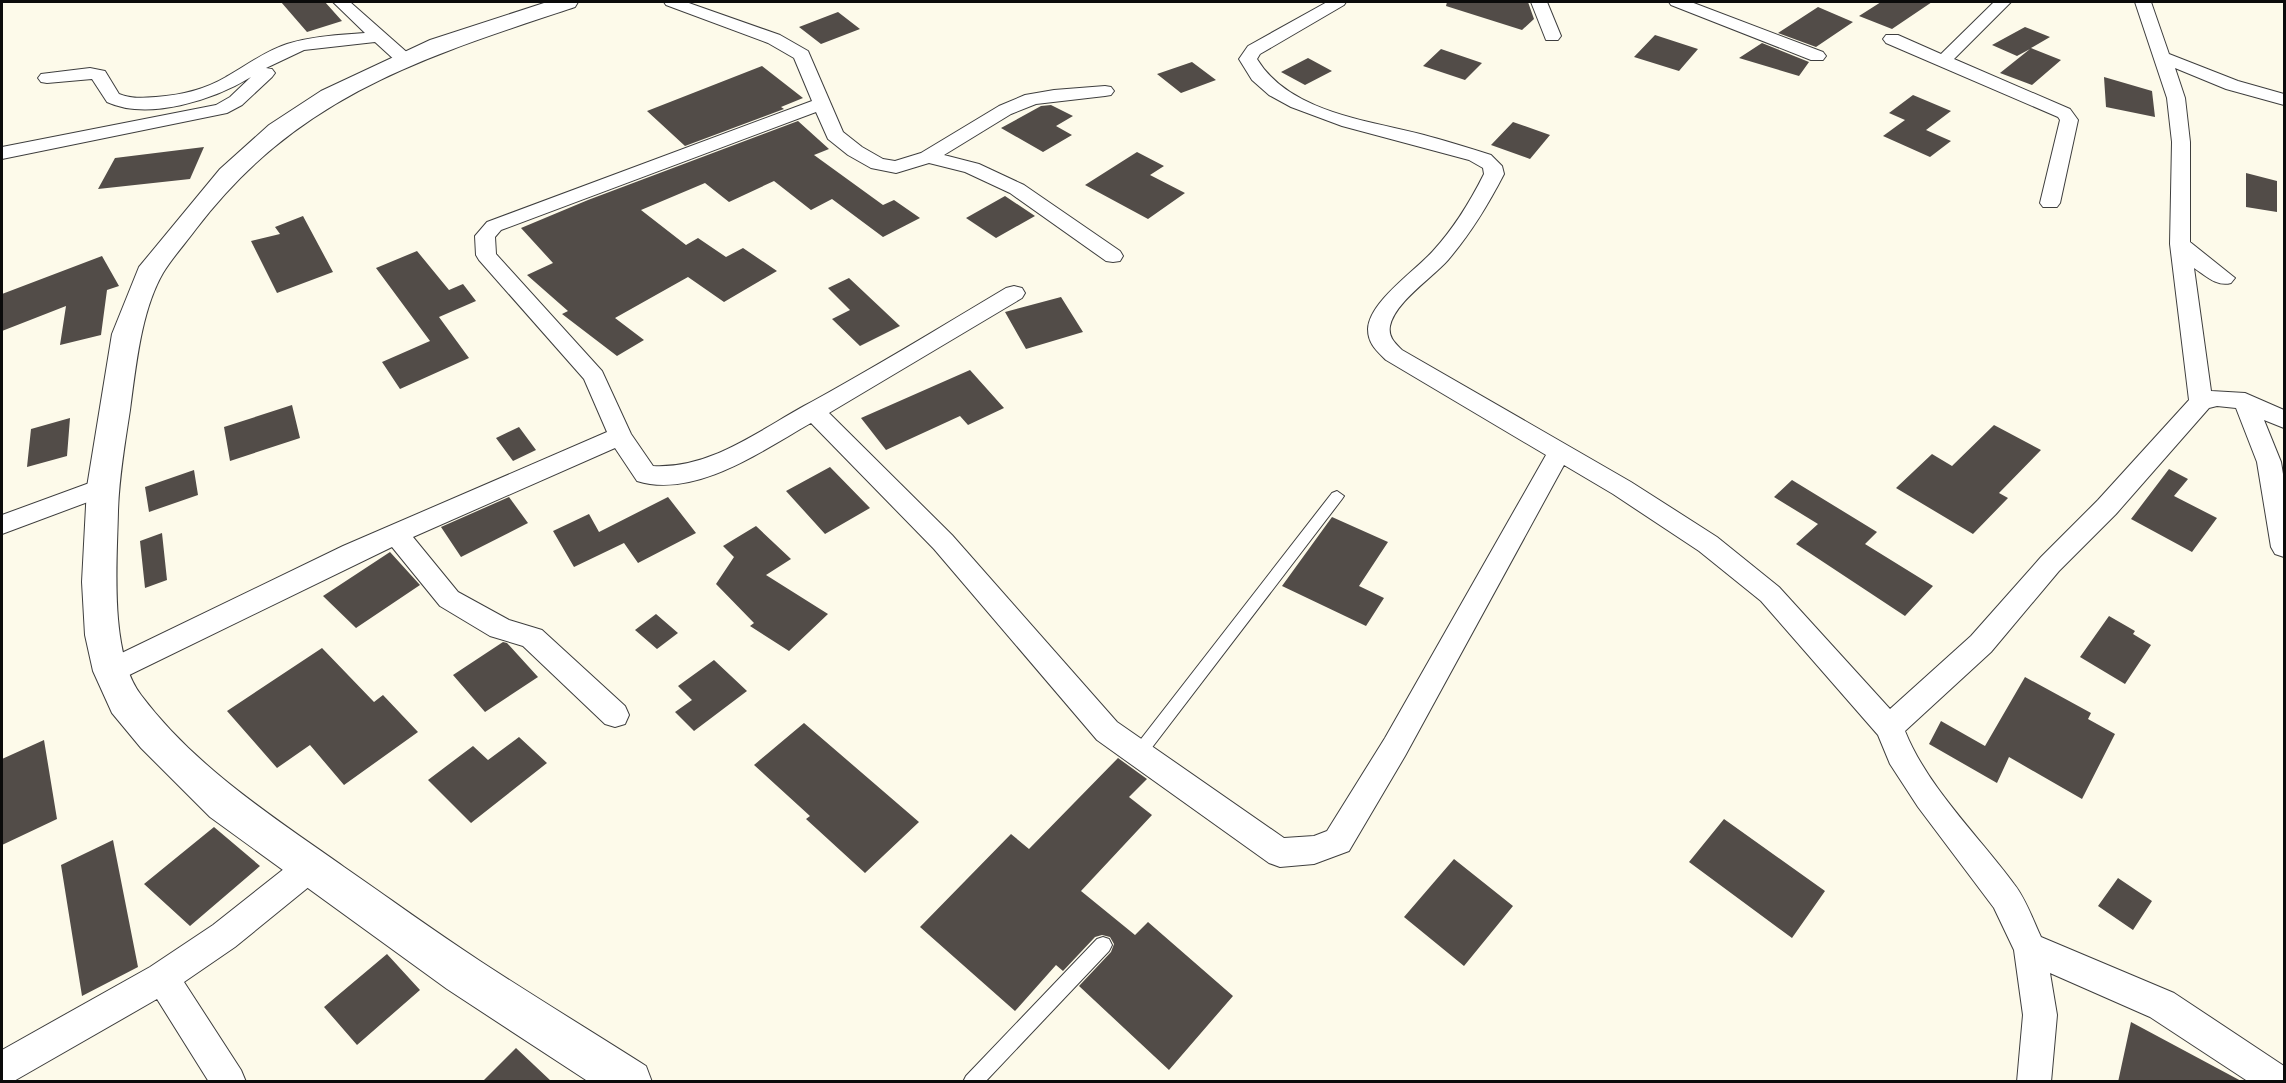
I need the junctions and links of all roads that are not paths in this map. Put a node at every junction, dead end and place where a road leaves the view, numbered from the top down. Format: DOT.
graph roads {
  1 [pos="341,2"];
  2 [pos="567,2"];
  3 [pos="672,2"];
  4 [pos="1338,2"];
  5 [pos="1539,2"];
  6 [pos="1677,2"];
  7 [pos="2003,2"];
  8 [pos="2143,2"];
  9 [pos="379,36"];
  10 [pos="1552,36"];
  11 [pos="1892,39"];
  12 [pos="293,48"];
  13 [pos="1817,56"];
  14 [pos="2162,57"];
  15 [pos="404,59"];
  16 [pos="1942,62"];
  17 [pos="47,78"];
  18 [pos="1105,91"];
  19 [pos="2284,100"];
  20 [pos="822,104"];
  21 [pos="2,153"];
  22 [pos="928,157"];
  23 [pos="2050,203"];
  24 [pos="2180,244"];
  25 [pos="1113,256"];
  26 [pos="2224,278"];
  27 [pos="1014,293"];
  28 [pos="2245,401"];
  29 [pos="2201,402"];
  30 [pos="813,411"];
  31 [pos="2284,420"];
  32 [pos="620,436"];
  33 [pos="1560,451"];
  34 [pos="103,487"];
  35 [pos="1337,496"];
  36 [pos="2,525"];
  37 [pos="396,534"];
  38 [pos="2284,547"];
  39 [pos="111,671"];
  40 [pos="615,715"];
  41 [pos="1889,728"];
  42 [pos="1139,753"];
  43 [pos="310,867"];
  44 [pos="1102,945"];
  45 [pos="2030,948"];
  46 [pos="162,978"];
  47 [pos="2,1069"];
  48 [pos="229,1082"];
  49 [pos="630,1082"];
  50 [pos="972,1082"];
  51 [pos="2034,1082"];
  52 [pos="2277,1082"];
  1 -- 9 [label="street"];
  2 -- 15 [label="street"];
  3 -- 20 [label="street"];
  4 -- 33 [label="street"];
  5 -- 10 [label="street"];
  6 -- 13 [label="street"];
  7 -- 16 [label="street"];
  8 -- 14 [label="street"];
  9 -- 12 [label="street"];
  9 -- 15 [label="street"];
  11 -- 16 [label="street"];
  12 -- 17 [label="street"];
  12 -- 21 [label="street"];
  14 -- 19 [label="street"];
  14 -- 24 [label="street"];
  15 -- 34 [label="street"];
  16 -- 23 [label="street"];
  18 -- 22 [label="street"];
  20 -- 22 [label="street"];
  20 -- 32 [label="street"];
  22 -- 25 [label="street"];
  24 -- 26 [label="street"];
  24 -- 29 [label="street"];
  27 -- 30 [label="street"];
  28 -- 29 [label="street"];
  28 -- 31 [label="street"];
  28 -- 38 [label="street"];
  29 -- 41 [label="street"];
  30 -- 32 [label="street"];
  30 -- 42 [label="street"];
  32 -- 37 [label="street"];
  33 -- 41 [label="street"];
  33 -- 42 [label="street"];
  34 -- 36 [label="street"];
  34 -- 39 [label="street"];
  35 -- 42 [label="lane"];
  37 -- 39 [label="street"];
  37 -- 40 [label="street"];
  39 -- 43 [label="street"];
  41 -- 45 [label="street"];
  43 -- 46 [label="street"];
  43 -- 49 [label="street"];
  44 -- 50 [label="lane"];
  45 -- 51 [label="street"];
  45 -- 52 [label="street"];
  46 -- 47 [label="street"];
  46 -- 48 [label="street"];
}
